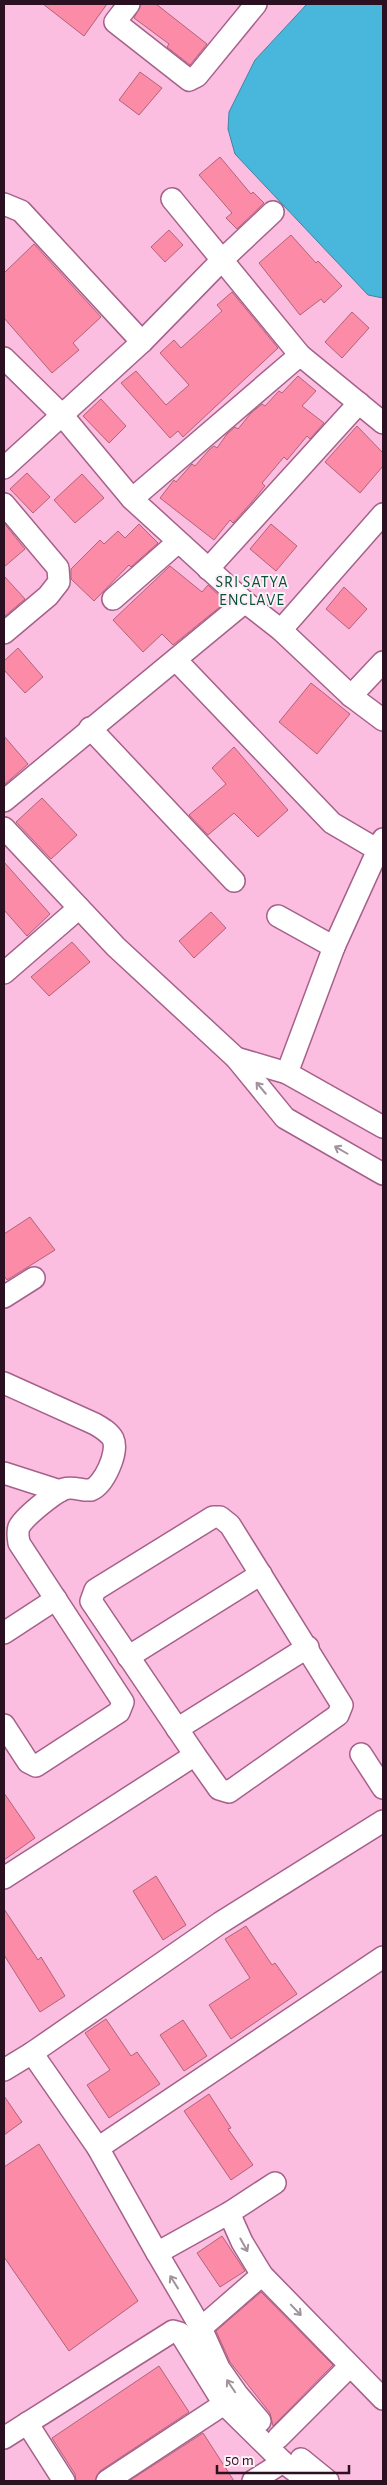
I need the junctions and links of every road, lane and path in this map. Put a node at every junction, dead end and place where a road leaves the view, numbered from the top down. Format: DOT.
graph roads {
  1 [pos="129,4"];
  2 [pos="256,4"];
  3 [pos="172,199"];
  4 [pos="4,204"];
  5 [pos="273,212"];
  6 [pos="222,260"];
  7 [pos="142,342"];
  8 [pos="300,355"];
  9 [pos="4,358"];
  10 [pos="358,403"];
  11 [pos="62,415"];
  12 [pos="383,423"];
  13 [pos="4,468"];
  14 [pos="132,499"];
  15 [pos="4,504"];
  16 [pos="383,514"];
  17 [pos="178,542"];
  18 [pos="208,569"];
  19 [pos="113,599"];
  20 [pos="245,602"];
  21 [pos="281,630"];
  22 [pos="4,633"];
  23 [pos="176,660"];
  24 [pos="383,662"];
  25 [pos="351,696"];
  26 [pos="383,720"];
  27 [pos="90,728"];
  28 [pos="4,801"];
  29 [pos="4,828"];
  30 [pos="381,844"];
  31 [pos="234,881"];
  32 [pos="80,908"];
  33 [pos="278,916"];
  34 [pos="334,947"];
  35 [pos="4,973"];
  36 [pos="236,1058"];
  37 [pos="287,1073"];
  38 [pos="383,1127"];
  39 [pos="383,1174"];
  40 [pos="34,1278"];
  41 [pos="4,1297"];
  42 [pos="4,1383"];
  43 [pos="4,1473"];
  44 [pos="60,1491"];
  45 [pos="261,1574"];
  46 [pos="56,1599"];
  47 [pos="4,1633"];
  48 [pos="308,1647"];
  49 [pos="128,1657"];
  50 [pos="4,1725"];
  51 [pos="177,1728"];
  52 [pos="361,1754"];
  53 [pos="195,1755"];
  54 [pos="383,1788"];
  55 [pos="383,1821"];
  56 [pos="4,1878"];
  57 [pos="383,1957"];
  58 [pos="32,2053"];
  59 [pos="4,2070"];
  60 [pos="98,2148"];
  61 [pos="275,2183"];
  62 [pos="229,2213"];
  63 [pos="157,2253"];
  64 [pos="262,2275"];
  65 [pos="201,2328"];
  66 [pos="350,2366"];
  67 [pos="383,2399"];
  68 [pos="224,2404"];
  69 [pos="27,2423"];
  70 [pos="4,2438"];
  71 [pos="278,2438"];
  72 [pos="283,2462"];
  73 [pos="64,2481"];
  74 [pos="107,2481"];
  75 [pos="254,2481"];
  76 [pos="308,2481"];
  77 [pos="328,2481"];
  1 -- 2 [label="street"];
  3 -- 6 [label="street"];
  4 -- 7 [label="street"];
  5 -- 6 [label="street"];
  6 -- 7 [label="street"];
  6 -- 8 [label="street"];
  7 -- 11 [label="street"];
  8 -- 10 [label="street"];
  8 -- 14 [label="street"];
  9 -- 11 [label="street"];
  10 -- 12 [label="street"];
  10 -- 18 [label="street"];
  11 -- 13 [label="street"];
  11 -- 14 [label="street"];
  14 -- 17 [label="street"];
  15 -- 22 [label="street"];
  16 -- 21 [label="street"];
  17 -- 18 [label="street"];
  17 -- 19 [label="street"];
  18 -- 20 [label="street"];
  20 -- 21 [label="street"];
  20 -- 23 [label="street"];
  21 -- 25 [label="street"];
  23 -- 27 [label="street"];
  23 -- 30 [label="street"];
  24 -- 25 [label="street"];
  25 -- 26 [label="street"];
  27 -- 28 [label="street"];
  27 -- 31 [label="street"];
  29 -- 32 [label="street"];
  30 -- 34 [label="street"];
  32 -- 35 [label="street"];
  32 -- 36 [label="street"];
  33 -- 34 [label="street"];
  34 -- 37 [label="street"];
  36 -- 37 [label="street"];
  39 -- 36 [label="street, one-way"];
  37 -- 38 [label="street"];
  40 -- 41 [label="street"];
  42 -- 44 [label="street"];
  43 -- 44 [label="street"];
  44 -- 46 [label="street"];
  45 -- 48 [label="street"];
  45 -- 49 [label="street"];
  45 -- 49 [label="street"];
  46 -- 47 [label="street"];
  46 -- 50 [label="street"];
  48 -- 51 [label="street"];
  48 -- 53 [label="street"];
  49 -- 51 [label="street"];
  51 -- 53 [label="street"];
  52 -- 54 [label="street"];
  53 -- 56 [label="street"];
  55 -- 58 [label="street"];
  57 -- 60 [label="street"];
  58 -- 59 [label="street"];
  58 -- 60 [label="street"];
  60 -- 63 [label="street"];
  61 -- 62 [label="street"];
  62 -- 63 [label="street"];
  62 -- 64 [label="street, one-way"];
  65 -- 63 [label="street, one-way"];
  64 -- 65 [label="street"];
  64 -- 66 [label="street, one-way"];
  71 -- 65 [label="street, one-way"];
  66 -- 67 [label="street"];
  66 -- 71 [label="street"];
  68 -- 69 [label="street"];
  68 -- 72 [label="street"];
  68 -- 74 [label="street"];
  69 -- 70 [label="street"];
  69 -- 73 [label="street"];
  71 -- 77 [label="street"];
  72 -- 75 [label="street"];
  72 -- 76 [label="street"];
}
